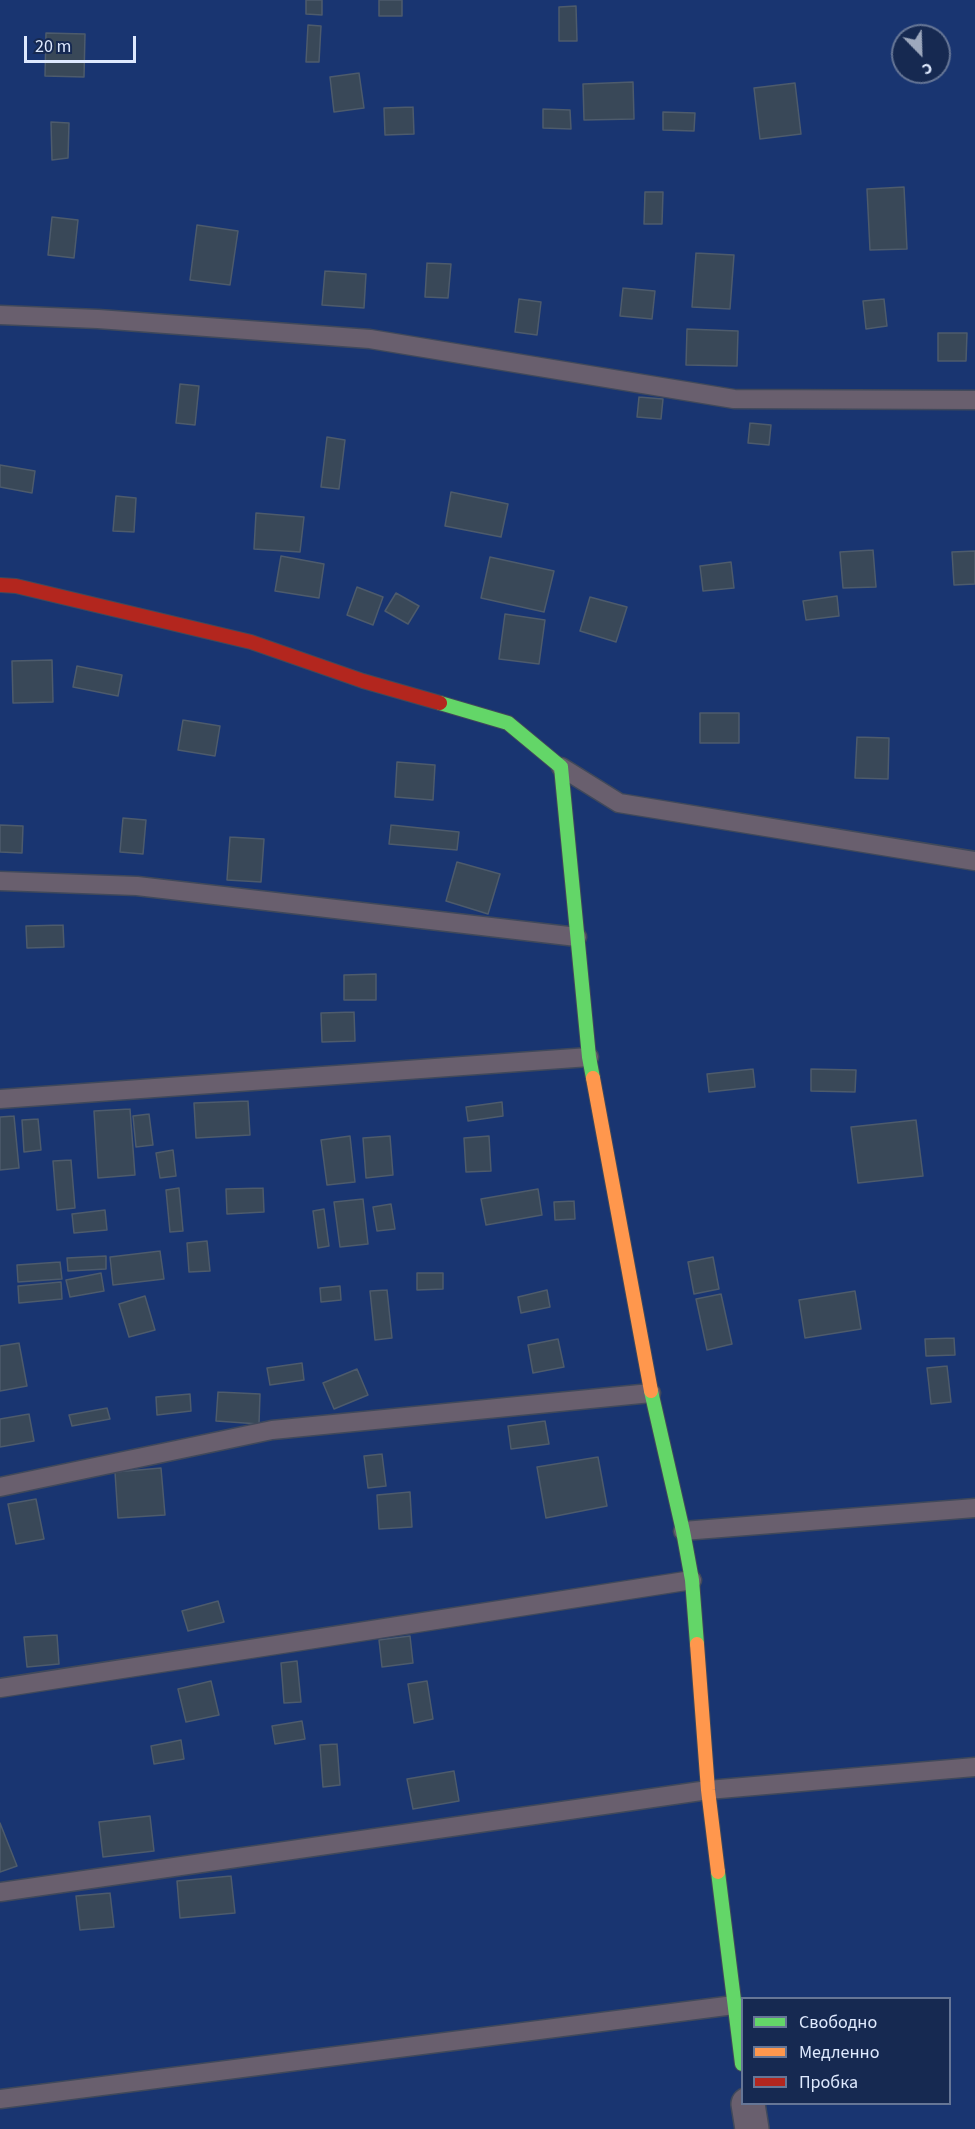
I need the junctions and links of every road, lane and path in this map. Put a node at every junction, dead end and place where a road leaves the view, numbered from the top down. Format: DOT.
graph roads {
  1 [pos="0,315"];
  2 [pos="975,400"];
  3 [pos="0,585"];
  4 [pos="561,767"];
  5 [pos="975,861"];
  6 [pos="0,881"];
  7 [pos="577,937"];
  8 [pos="589,1057"];
  9 [pos="0,1100"];
  10 [pos="651,1393"];
  11 [pos="0,1487"];
  12 [pos="975,1508"];
  13 [pos="683,1531"];
  14 [pos="692,1580"];
  15 [pos="0,1688"];
  16 [pos="975,1767"];
  17 [pos="708,1790"];
  18 [pos="0,1892"];
  19 [pos="734,2005"];
  20 [pos="741,2057"];
  21 [pos="0,2099"];
  22 [pos="748,2105"];
  23 [pos="752,2129"];
  1 -- 2 [label="lane"];
  3 -- 4 [label="street"];
  4 -- 5 [label="lane"];
  4 -- 7 [label="street"];
  6 -- 7 [label="lane"];
  7 -- 8 [label="street"];
  8 -- 9 [label="lane"];
  8 -- 10 [label="street"];
  10 -- 11 [label="lane"];
  10 -- 13 [label="street"];
  12 -- 13 [label="lane"];
  13 -- 14 [label="street"];
  14 -- 15 [label="lane"];
  14 -- 17 [label="street"];
  16 -- 17 [label="lane"];
  17 -- 18 [label="lane"];
  17 -- 19 [label="street"];
  19 -- 20 [label="street"];
  19 -- 21 [label="lane"];
  22 -- 23 [label="street"];
}
